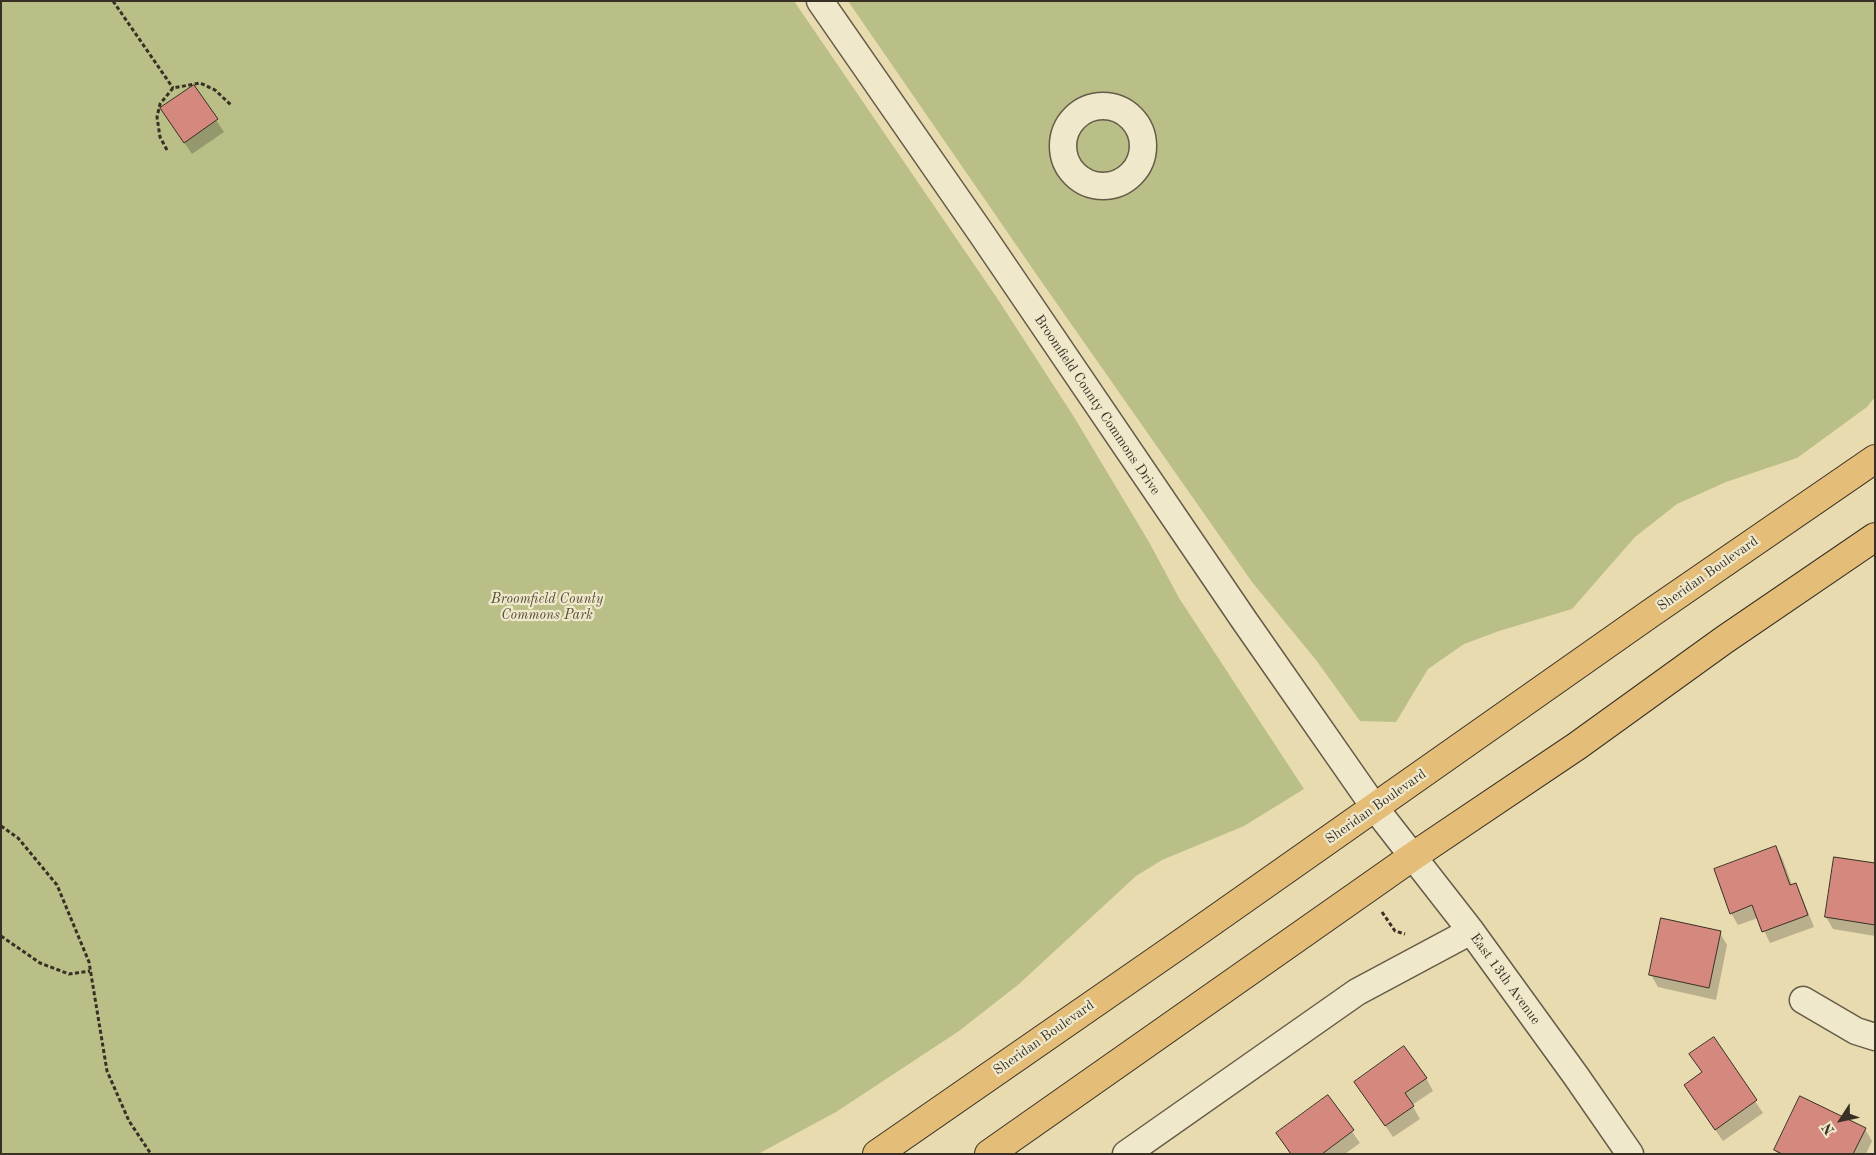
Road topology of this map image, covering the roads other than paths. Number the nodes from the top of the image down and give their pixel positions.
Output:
1 (820, 1) edge
2 (1875, 459) edge
3 (1875, 537) edge
4 (1375, 808) junction
5 (1412, 857) junction
6 (1471, 931) junction
7 (1802, 1000) dead end
8 (1875, 1037) edge
9 (877, 1154) edge
10 (989, 1154) edge
11 (1126, 1154) edge
12 (1630, 1154) edge

1 - 4 street, Broomfield County Commons Drive
2 - 4 main road, Sheridan Boulevard
3 - 5 main road
4 - 5 street, East 13th Avenue
4 - 9 main road, Sheridan Boulevard
5 - 6 street, East 13th Avenue
5 - 10 main road
6 - 11 street
6 - 12 street, East 13th Avenue
7 - 8 street

